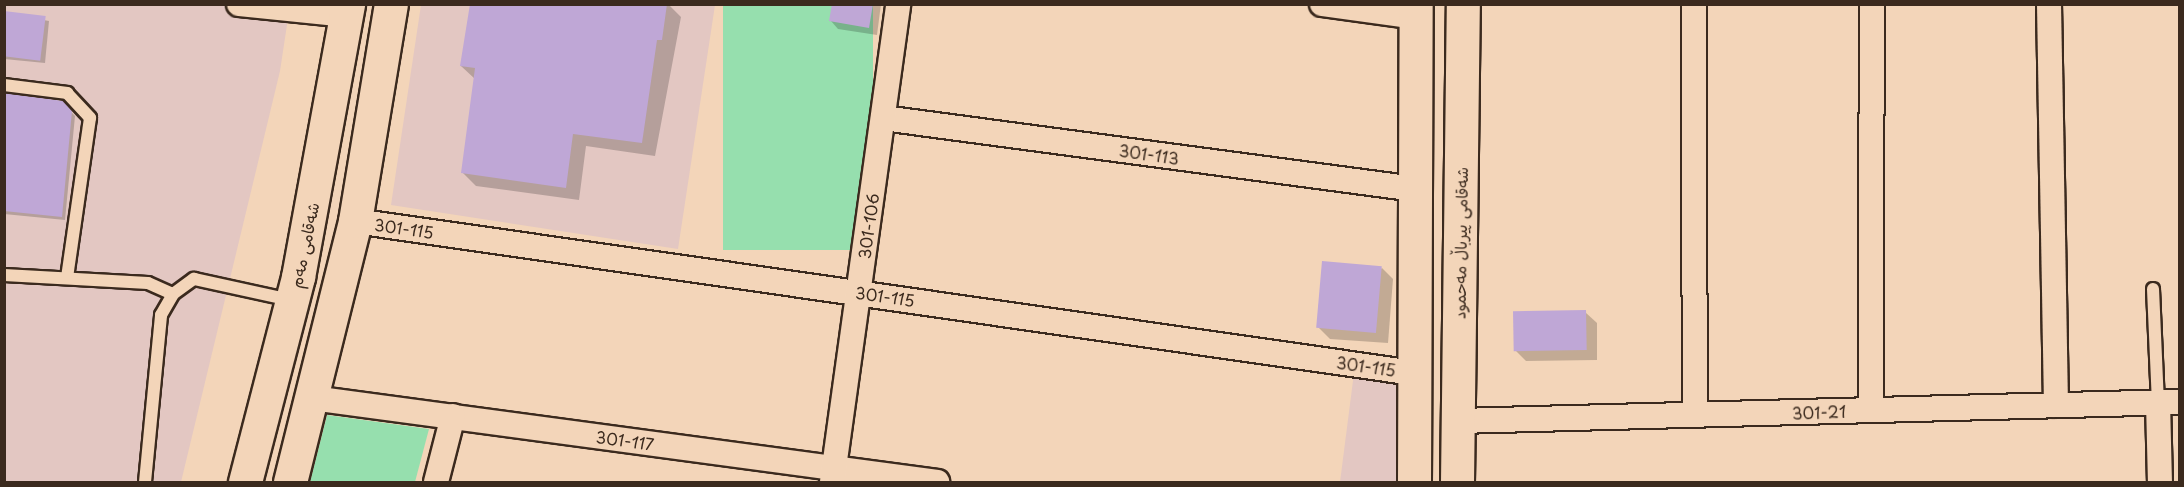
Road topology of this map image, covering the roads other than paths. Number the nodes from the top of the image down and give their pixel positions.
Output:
1 (239, 4) edge
2 (391, 4) edge
3 (898, 4) edge
4 (1322, 4) edge
5 (1463, 4) edge
6 (1694, 4) edge
7 (1872, 4) edge
8 (2049, 4) edge
9 (348, 10) edge
10 (1416, 11) edge
11 (4, 85) edge
12 (883, 118) junction
13 (1415, 189) junction
14 (355, 221) junction
15 (4, 275) edge
16 (67, 277) junction
17 (2153, 289) dead end
18 (859, 292) junction
19 (173, 294) junction
20 (291, 300) junction
21 (1414, 373) junction
22 (312, 398) junction
23 (2169, 402) edge
24 (2056, 405) junction
25 (1871, 410) junction
26 (1695, 415) junction
27 (453, 416) junction
28 (1458, 421) junction
29 (833, 476) edge
30 (145, 483) edge
31 (245, 483) edge
32 (290, 483) edge
33 (436, 483) edge
34 (937, 483) edge
35 (1414, 483) edge
36 (1457, 483) edge
37 (2160, 483) edge

1 - 9 street
2 - 14 street
3 - 12 street, 301-106
4 - 10 street
5 - 28 street, شەقامی پیرباڵ مەحمود
6 - 26 street
7 - 25 street
8 - 24 street
9 - 20 street, شەقامی مەم
10 - 13 street
11 - 16 lane
12 - 13 street, 301-113
12 - 18 street, 301-106
13 - 21 street
14 - 18 street, 301-115
14 - 22 street
15 - 16 lane
16 - 19 lane
17 - 23 lane
18 - 21 street, 301-115
18 - 29 street, 301-106
19 - 20 lane
19 - 30 lane
20 - 31 street, شەقامی مەم
21 - 35 street
22 - 27 street, 301-117
22 - 32 street
23 - 24 street, 301-21
23 - 37 street
24 - 25 street, 301-21
25 - 26 street, 301-21
26 - 28 street, 301-21
27 - 29 street, 301-117
27 - 33 street
28 - 36 street, شەقامی پیرباڵ مەحمود
29 - 34 street, 301-117

